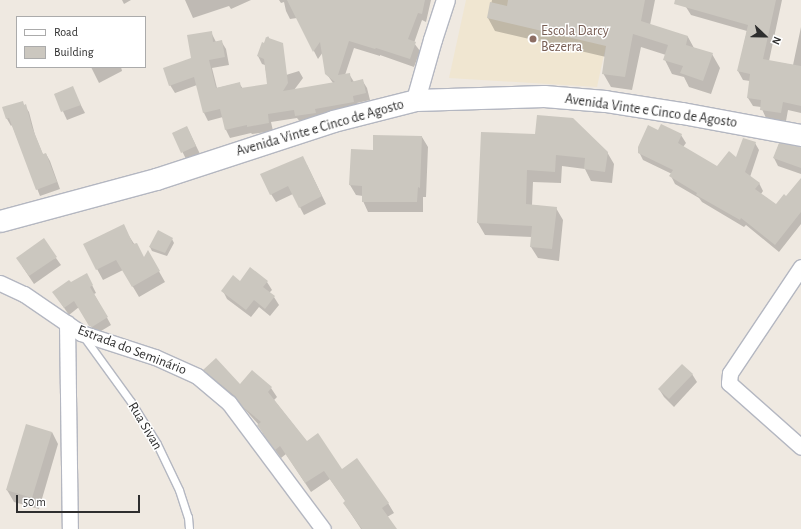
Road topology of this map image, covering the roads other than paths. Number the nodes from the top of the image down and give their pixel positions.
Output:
1 (446, 0) edge
2 (416, 100) junction
3 (801, 135) edge
4 (0, 211) edge
5 (36, 213) junction
6 (0, 221) edge
7 (801, 267) edge
8 (0, 283) edge
9 (67, 323) junction
10 (81, 333) junction
11 (801, 447) edge
12 (70, 529) edge
13 (190, 529) edge
14 (323, 529) edge

1 - 2 street
2 - 3 main road, Avenida Vinte e Cinco de Agosto
2 - 5 main road, Avenida Vinte e Cinco de Agosto
4 - 5 main road, Avenida Vinte e Cinco de Agosto
5 - 6 main road, Avenida Vinte e Cinco de Agosto
7 - 11 street
8 - 9 street, Estrada do Seminário
9 - 10 street, Estrada do Seminário
9 - 12 street
10 - 13 lane, Rua Sivan
10 - 14 street, Estrada do Seminário

